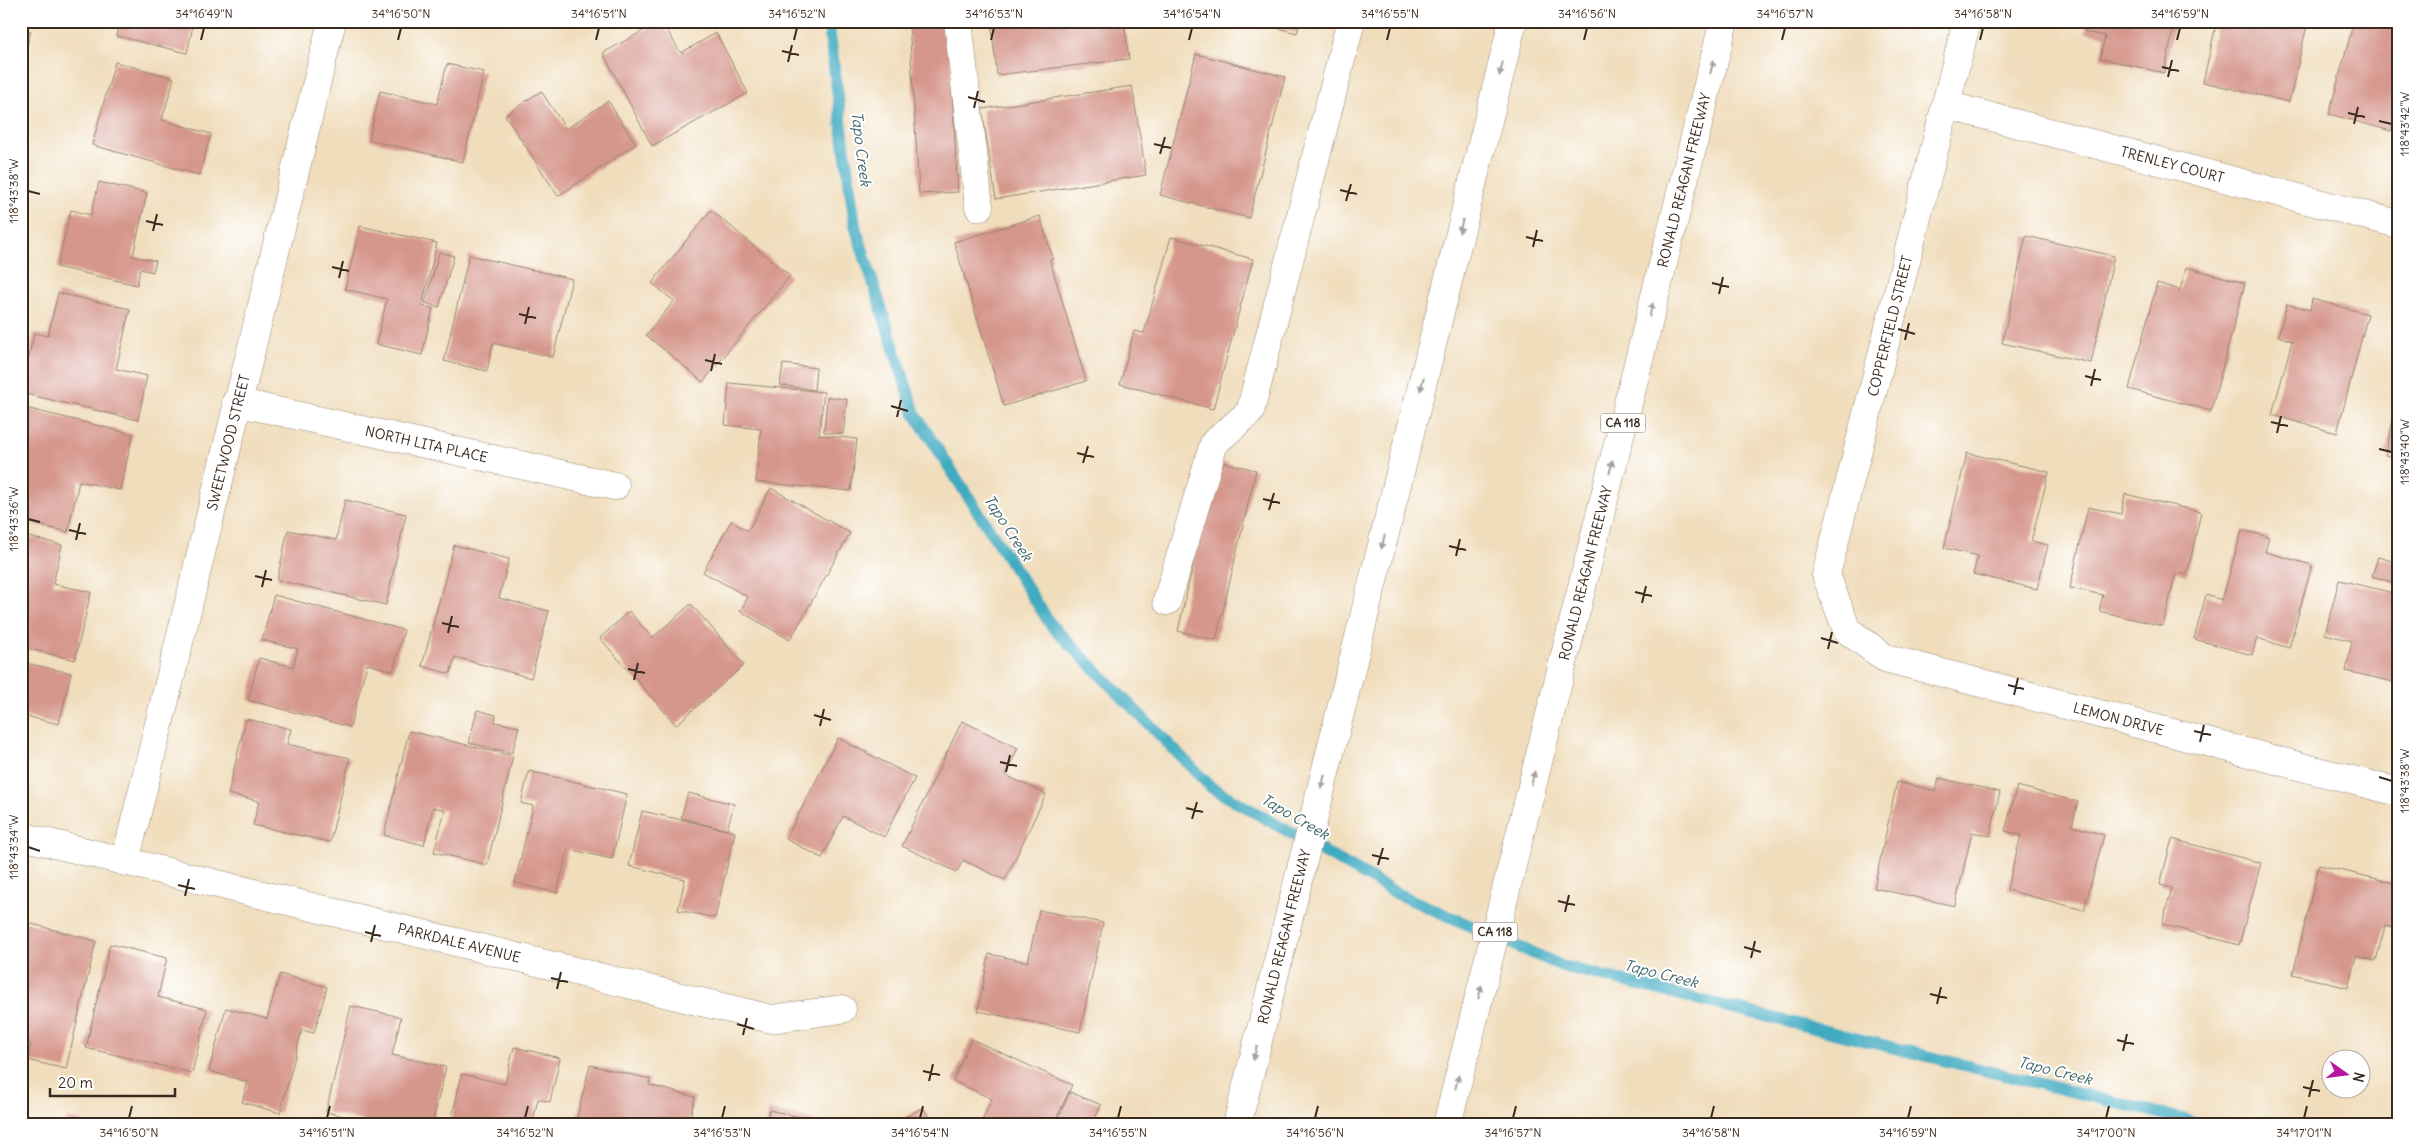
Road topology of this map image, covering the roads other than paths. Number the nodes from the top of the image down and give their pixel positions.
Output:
1 (332, 21) edge
2 (958, 21) edge
3 (1351, 21) edge
4 (1513, 21) edge
5 (1724, 21) edge
6 (1966, 21) edge
7 (1946, 105) junction
8 (980, 207) dead end
9 (2398, 224) edge
10 (236, 402) junction
11 (615, 486) dead end
12 (1167, 601) dead end
13 (1847, 630) joint
14 (2398, 792) edge
15 (21, 836) edge
16 (124, 862) junction
17 (842, 1009) dead end
18 (1237, 1125) edge
19 (1446, 1125) edge

1 - 10 main road, SWEETWOOD STREET
2 - 8 main road
3 - 12 main road
4 -> 18 main road, RONALD REAGAN FREEWAY
19 -> 5 main road, RONALD REAGAN FREEWAY / CA 118
6 - 7 main road, COPPERFIELD STREET
7 - 9 main road, TRENLEY COURT
7 - 13 main road, COPPERFIELD STREET
10 - 11 main road, NORTH LITA PLACE
10 - 16 main road, SWEETWOOD STREET
13 - 14 main road, LEMON DRIVE
15 - 16 main road, PARKDALE AVENUE
16 - 17 main road, PARKDALE AVENUE

